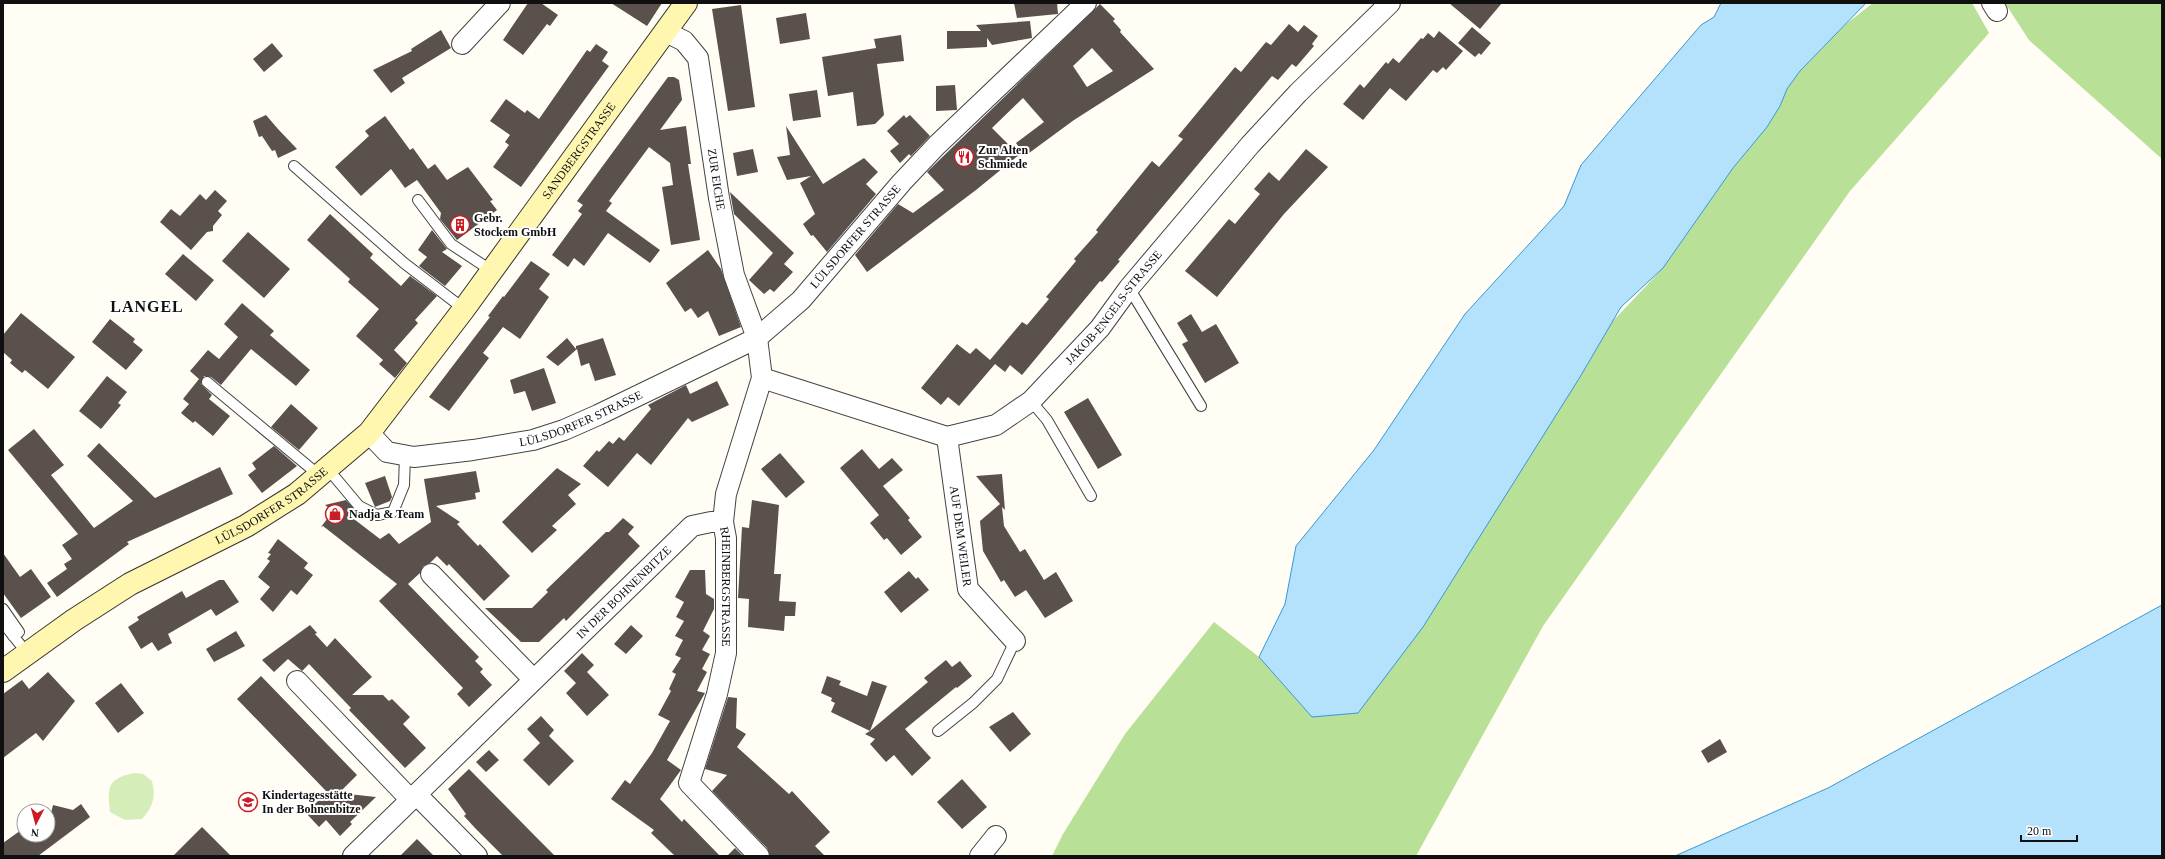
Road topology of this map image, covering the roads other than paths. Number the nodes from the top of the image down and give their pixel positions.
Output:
1 (500, 3) edge
2 (686, 3) edge
3 (1086, 3) edge
4 (1390, 3) edge
5 (666, 32) junction
6 (462, 44) dead end
7 (294, 166) dead end
8 (418, 200) dead end
9 (492, 271) junction
10 (1129, 288) junction
11 (464, 309) junction
12 (757, 338) junction
13 (762, 378) junction
14 (208, 382) dead end
15 (1031, 401) junction
16 (1200, 406) dead end
17 (369, 433) junction
18 (947, 437) junction
19 (405, 456) junction
20 (324, 472) junction
21 (1090, 496) dead end
22 (723, 522) junction
23 (431, 574) dead end
24 (3, 609) edge
25 (3, 623) edge
26 (13, 636) junction
27 (1015, 641) joint
28 (27, 654) junction
29 (3, 671) edge
30 (533, 679) junction
31 (297, 681) dead end
32 (938, 731) dead end
33 (413, 796) junction
34 (996, 836) dead end
35 (353, 856) edge
36 (477, 856) edge
37 (760, 856) edge
38 (980, 856) edge

1 - 6 street
2 - 5 street, SANDBERGSTRASSE
3 - 12 street, LÜLSDORFER STRASSE
4 - 10 street, JAKOB-ENGELS-STRASSE
5 - 9 street, SANDBERGSTRASSE
5 - 12 street, ZUR EICHE
7 - 11 lane
8 - 9 lane
9 - 11 street, SANDBERGSTRASSE
10 - 15 street, JAKOB-ENGELS-STRASSE
10 - 16 lane
11 - 17 street, SANDBERGSTRASSE
12 - 13 street, RHEINBERGSTRASSE
12 - 19 street, LÜLSDORFER STRASSE
13 - 18 street
13 - 22 street, RHEINBERGSTRASSE
14 - 20 lane
15 - 18 street, JAKOB-ENGELS-STRASSE
15 - 21 lane
17 - 19 street, LÜLSDORFER STRASSE
17 - 20 street, LÜLSDORFER STRASSE
18 - 27 street, AUF DEM WEILER
19 - 20 lane
20 - 28 street, LÜLSDORFER STRASSE
22 - 30 street, IN DER BOHNENBITZE
22 - 37 street, RHEINBERGSTRASSE
23 - 30 street
24 - 26 lane
25 - 26 lane
26 - 28 lane
27 - 32 lane
28 - 29 street, LÜLSDORFER STRASSE
30 - 33 street, IN DER BOHNENBITZE
31 - 33 street
33 - 35 street, IN DER BOHNENBITZE
33 - 36 street
34 - 38 street

